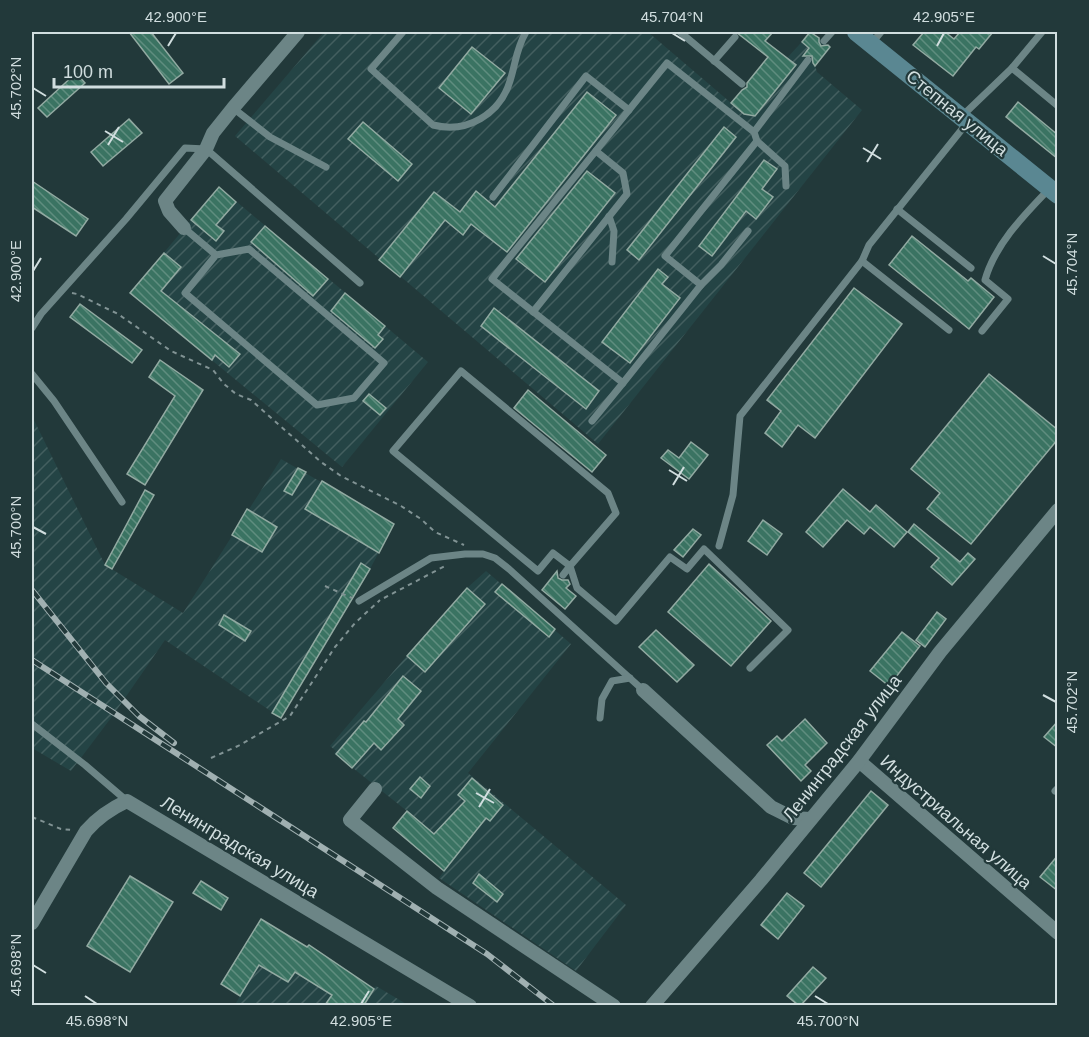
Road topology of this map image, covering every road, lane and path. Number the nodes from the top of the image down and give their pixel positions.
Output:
1 (298, 32) edge
2 (403, 32) edge
3 (526, 32) edge
4 (680, 32) edge
5 (832, 32) edge
6 (856, 32) edge
7 (1042, 32) edge
8 (735, 37) dead end
9 (876, 38) edge
10 (824, 41) dead end
11 (808, 60) dead end
12 (714, 61) junction
13 (1012, 68) junction
14 (742, 84) dead end
15 (1058, 106) edge
16 (233, 108) junction
17 (629, 110) junction
18 (965, 119) junction
19 (754, 132) junction
20 (757, 141) junction
21 (206, 149) junction
22 (596, 151) junction
23 (326, 167) dead end
24 (786, 186) dead end
25 (1054, 191) edge
26 (493, 197) dead end
27 (897, 209) junction
28 (609, 216) junction
29 (184, 228) joint
30 (748, 231) dead end
31 (216, 255) junction
32 (862, 261) junction
33 (612, 262) dead end
34 (971, 268) dead end
35 (360, 283) dead end
36 (701, 285) junction
37 (61, 292) junction
38 (533, 312) junction
39 (32, 328) edge
40 (949, 330) dead end
41 (982, 331) dead end
42 (32, 374) edge
43 (623, 383) junction
44 (592, 421) dead end
45 (122, 502) dead end
46 (1058, 510) edge
47 (719, 546) dead end
48 (483, 554) junction
49 (570, 566) junction
50 (562, 575) dead end
51 (380, 600) dead end
52 (359, 601) dead end
53 (750, 668) dead end
54 (630, 678) junction
55 (643, 690) joint
56 (600, 718) dead end
57 (32, 724) edge
58 (211, 759) dead end
59 (859, 761) junction
60 (375, 789) dead end
61 (127, 801) junction
62 (32, 817) edge
63 (810, 819) junction
64 (86, 831) junction
65 (32, 922) edge
66 (1058, 933) edge
67 (470, 1005) edge
68 (614, 1005) edge
69 (652, 1005) edge

1 - 16 street
2 - 3 lane
4 - 12 lane
5 - 10 lane
6 - 9 street, Степная улица
7 - 13 lane
8 - 12 lane
9 - 18 street, Степная улица
11 - 19 lane
12 - 14 lane
13 - 15 lane
13 - 18 lane
16 - 21 street
16 - 23 lane
17 - 19 lane
17 - 22 lane
17 - 26 lane
18 - 25 street, Степная улица
18 - 27 lane
19 - 20 lane
20 - 24 lane
20 - 36 lane
21 - 29 street
21 - 35 lane
21 - 37 lane
22 - 28 lane
22 - 38 lane
25 - 41 lane
27 - 32 lane
27 - 34 lane
28 - 33 lane
28 - 38 lane
29 - 31 lane
30 - 36 lane
31 - 31 lane
32 - 40 lane
32 - 47 lane
36 - 43 lane
37 - 39 lane
37 - 48 path
38 - 43 lane
42 - 45 lane
43 - 44 lane
46 - 59 street, Ленинградская улица
48 - 52 lane
48 - 54 lane
49 - 49 lane
49 - 50 lane
49 - 53 lane
51 - 58 path
54 - 55 lane
54 - 56 lane
55 - 63 street
57 - 61 lane
59 - 63 street, Ленинградская улица
59 - 66 street, Индустриальная улица
60 - 68 street
61 - 64 street
61 - 67 street, Ленинградская улица
62 - 64 path
63 - 69 street, Ленинградская улица
64 - 65 street

